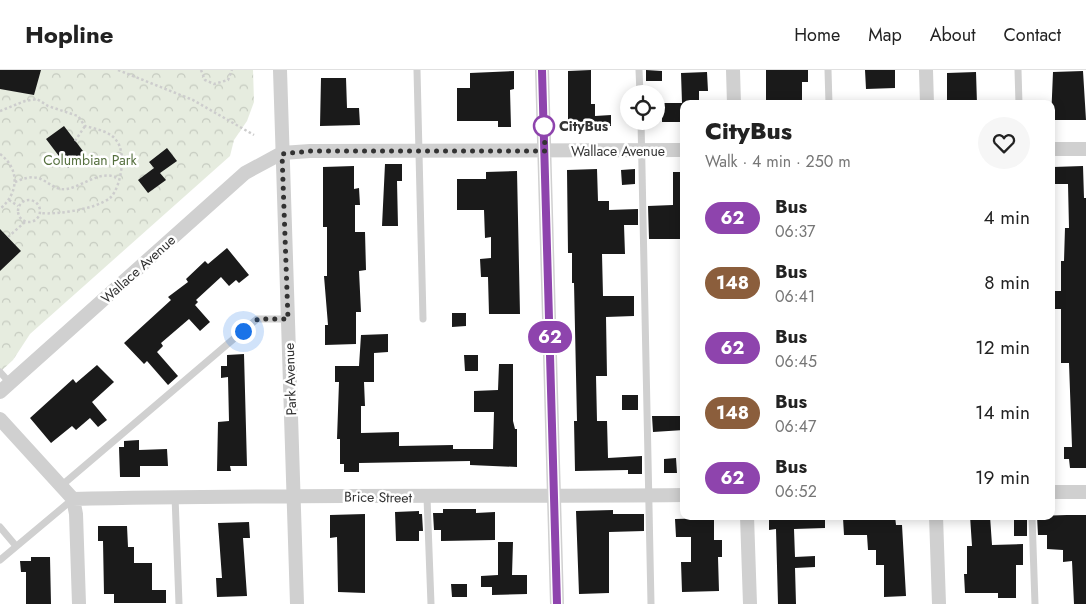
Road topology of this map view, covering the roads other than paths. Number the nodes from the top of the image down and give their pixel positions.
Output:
1 (280, 70) edge
2 (417, 70) edge
3 (542, 70) edge
4 (639, 70) edge
5 (733, 70) edge
6 (828, 70) edge
7 (926, 70) edge
8 (1018, 70) edge
9 (640, 85) edge
10 (734, 100) edge
11 (829, 100) edge
12 (927, 100) edge
13 (1019, 100) edge
14 (641, 130) edge
15 (1055, 149) edge
16 (1086, 149) edge
17 (680, 150) edge
18 (545, 151) junction
19 (642, 151) junction
20 (420, 152) junction
21 (282, 154) junction
22 (288, 319) junction
23 (423, 319) dead end
24 (0, 372) edge
25 (5, 388) edge
26 (0, 419) edge
27 (61, 486) junction
28 (1055, 492) edge
29 (1086, 492) edge
30 (680, 495) edge
31 (175, 496) junction
32 (295, 496) junction
33 (554, 496) junction
34 (648, 496) junction
35 (427, 497) junction
36 (73, 500) junction
37 (748, 520) edge
38 (936, 520) edge
39 (1032, 520) edge
40 (0, 527) edge
41 (16, 546) junction
42 (0, 560) edge
43 (79, 604) edge
44 (179, 604) edge
45 (298, 604) edge
46 (431, 604) edge
47 (557, 604) edge
48 (651, 604) edge
49 (750, 604) edge
50 (938, 604) edge
51 (1035, 604) edge

1 - 21 street
2 - 20 lane
3 - 18 street
4 - 9 lane
5 - 10 street
6 - 11 lane
7 - 12 street
8 - 13 lane
14 - 19 lane
15 - 16 street
17 - 19 street, Wallace Avenue
18 - 19 street, Wallace Avenue
18 - 20 street, Wallace Avenue
18 - 33 street
19 - 34 lane
20 - 21 street, Wallace Avenue
20 - 23 lane
21 - 22 street, Park Avenue
21 - 25 street, Wallace Avenue
22 - 27 lane
22 - 32 street, Park Avenue
24 - 25 lane
26 - 27 street
27 - 36 street
28 - 29 street
30 - 34 street, Brice Street
31 - 32 street, Brice Street
31 - 36 street, Brice Street
31 - 44 lane
32 - 35 street, Brice Street
32 - 45 street, Park Avenue
33 - 34 street, Brice Street
33 - 35 street, Brice Street
33 - 47 street
34 - 48 lane
35 - 46 lane
36 - 41 lane
36 - 43 street
37 - 49 street
38 - 50 street
39 - 51 lane
40 - 41 lane
41 - 42 lane

